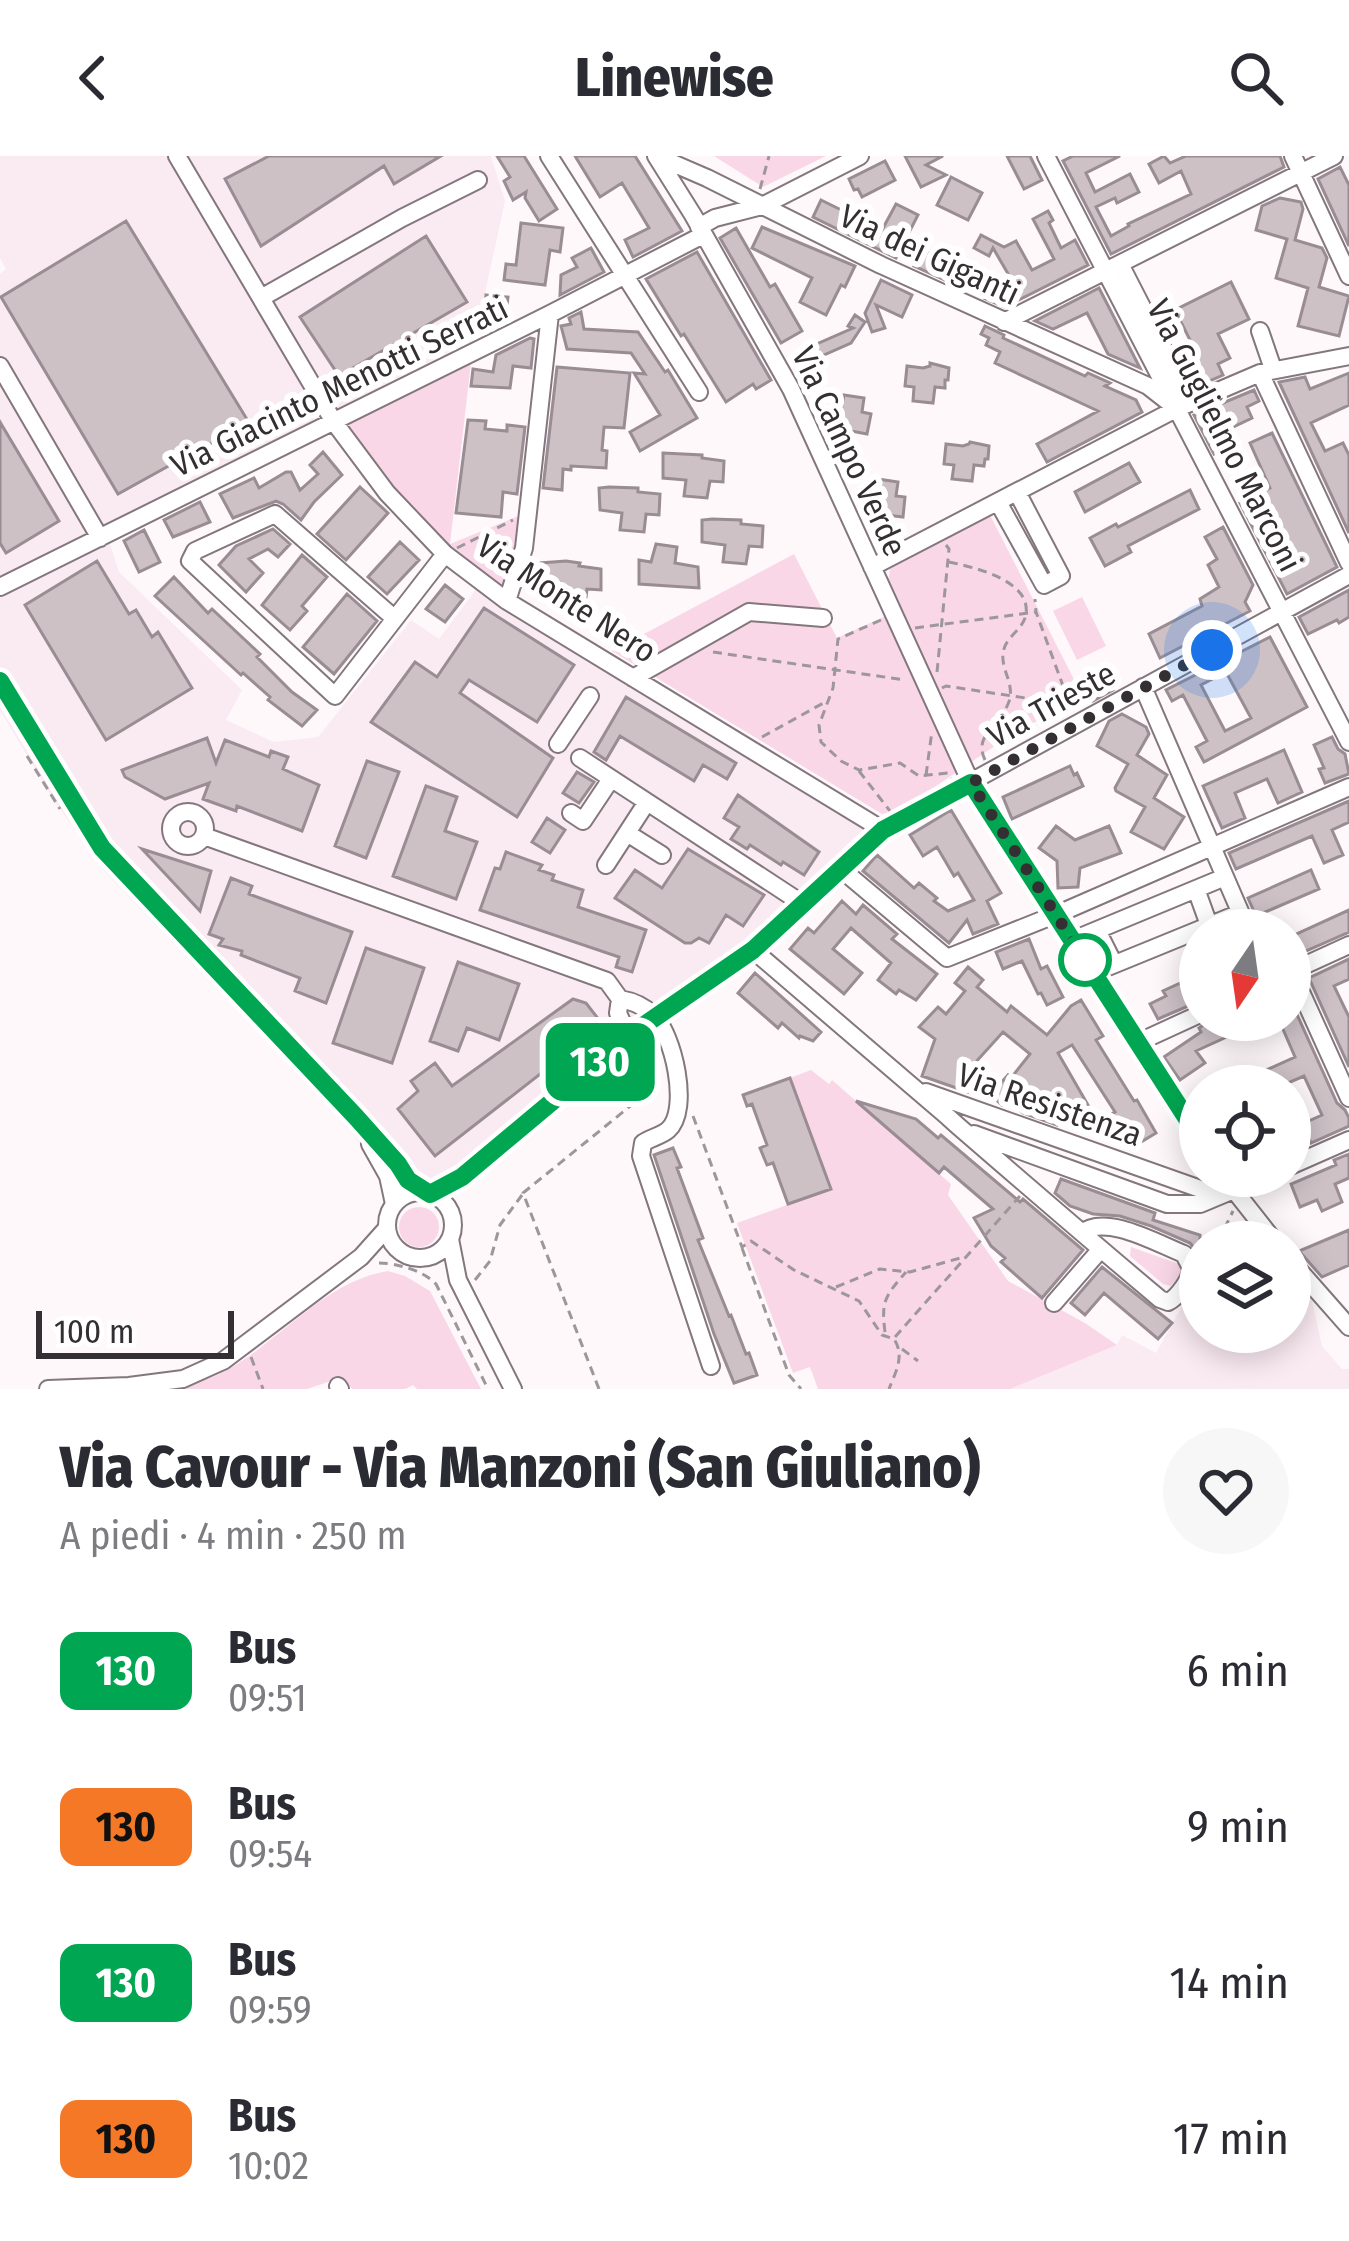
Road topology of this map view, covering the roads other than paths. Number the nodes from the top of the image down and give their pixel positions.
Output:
1 (177, 156) edge
2 (549, 156) edge
3 (656, 156) edge
4 (860, 156) edge
5 (1046, 156) edge
6 (1334, 156) edge
7 (1297, 164) edge
8 (478, 180) dead end
9 (754, 199) junction
10 (705, 227) junction
11 (1114, 268) junction
12 (1349, 276) edge
13 (625, 277) junction
14 (261, 298) junction
15 (550, 314) junction
16 (1004, 322) junction
17 (1260, 331) dead end
18 (1349, 356) edge
19 (0, 366) edge
20 (1266, 371) junction
21 (699, 392) dead end
22 (1176, 409) junction
23 (334, 422) junction
24 (1017, 492) junction
25 (998, 502) junction
26 (100, 538) junction
27 (445, 554) junction
28 (1349, 563) edge
29 (872, 567) junction
30 (1349, 575) edge
31 (0, 587) edge
32 (507, 601) junction
33 (1281, 612) junction
34 (394, 618) junction
35 (824, 618) dead end
36 (633, 678) junction
37 (0, 681) edge
38 (1143, 688) junction
39 (590, 696) dead end
40 (1349, 742) edge
41 (558, 744) dead end
42 (580, 758) dead end
43 (611, 778) junction
44 (965, 786) junction
45 (1349, 787) edge
46 (647, 802) junction
47 (571, 812) dead end
48 (889, 827) junction
49 (627, 833) junction
50 (204, 836) dead end
51 (1212, 847) junction
52 (662, 855) dead end
53 (606, 865) dead end
54 (841, 869) junction
55 (1225, 877) junction
56 (1196, 889) junction
57 (803, 904) junction
58 (1203, 909) edge
59 (1239, 909) edge
60 (1057, 914) junction
61 (1097, 930) junction
62 (1179, 938) edge
63 (1072, 940) junction
64 (1349, 945) edge
65 (753, 950) junction
66 (1311, 963) edge
67 (1114, 964) junction
68 (1094, 973) junction
69 (620, 999) junction
70 (1311, 1016) edge
71 (657, 1017) junction
72 (1179, 1024) edge
73 (628, 1038) junction
74 (1139, 1042) junction
75 (914, 1088) junction
76 (1349, 1099) edge
77 (1179, 1106) edge
78 (356, 1117) junction
79 (958, 1126) junction
80 (1349, 1140) edge
81 (1311, 1157) edge
82 (462, 1177) junction
83 (1175, 1180) junction
84 (1179, 1181) edge
85 (426, 1193) junction
86 (1214, 1197) edge
87 (1238, 1197) edge
88 (394, 1204) junction
89 (1167, 1204) junction
90 (448, 1209) junction
91 (1258, 1221) edge
92 (387, 1228) junction
93 (1082, 1233) junction
94 (450, 1239) junction
95 (1101, 1249) junction
96 (399, 1250) junction
97 (430, 1257) junction
98 (365, 1260) junction
99 (460, 1284) junction
100 (1311, 1284) edge
101 (1054, 1303) dead end
102 (1349, 1328) edge
103 (711, 1366) dead end
104 (48, 1389) edge
105 (513, 1389) edge

1 - 14 street, Via Monte Nero
2 - 13 street
3 - 9 street, Via dei Giganti
3 - 10 street, Via Campo Verde
4 - 9 street, Via Giacinto Menotti Serrati
5 - 11 street, Via Guglielmo Marconi
6 - 7 street
7 - 11 street
7 - 12 street
8 - 14 street
9 - 10 street, Via Giacinto Menotti Serrati
9 - 16 street, Via dei Giganti
10 - 13 street, Via Giacinto Menotti Serrati
10 - 29 street, Via Campo Verde
11 - 16 street
11 - 22 street, Via Guglielmo Marconi
13 - 15 street, Via Giacinto Menotti Serrati
13 - 21 street
14 - 23 street, Via Monte Nero
15 - 23 street, Via Giacinto Menotti Serrati
15 - 32 street
16 - 22 street, Via dei Giganti
17 - 20 street
18 - 20 street
19 - 26 street
20 - 22 street
20 - 28 street
22 - 24 street
22 - 33 street, Via Guglielmo Marconi
23 - 26 street, Via Giacinto Menotti Serrati
23 - 27 street, Via Monte Nero
24 - 25 street
24 - 25 street
25 - 29 street
26 - 31 street, Via Giacinto Menotti Serrati
27 - 32 street, Via Monte Nero
27 - 34 street
29 - 44 street, Via Campo Verde
30 - 33 street, Via Trieste
32 - 36 street, Via Monte Nero
33 - 38 street, Via Trieste
33 - 40 street, Via Guglielmo Marconi
34 - 34 street
35 - 36 street
36 - 48 street, Via Monte Nero
37 - 78 street
38 - 44 street, Via Trieste
38 - 51 street
39 - 41 street
42 - 43 street
43 - 46 street
43 - 47 street
44 - 48 street, Via Trieste
44 - 60 street, Via Campo Verde
45 - 51 street
46 - 49 street
46 - 57 street
48 - 54 street, Via Trieste
49 - 52 street
49 - 53 street
50 - 69 street
51 - 55 street
51 - 60 street
54 - 57 street, Via Trieste
54 - 60 street
55 - 56 street
55 - 59 street
56 - 58 street
56 - 61 street
57 - 65 street, Via Trieste
60 - 63 street, Via Campo Verde
61 - 63 street
61 - 67 street
62 - 67 street
63 - 68 street, Via Campo Verde
64 - 66 street
65 - 71 street, Via Trieste
65 - 75 street, Via Resistenza
67 - 68 street
68 - 74 street, Via Campo Verde
69 - 71 street
69 - 73 street
70 - 76 street
71 - 73 street, Via Trieste
71 - 103 street
72 - 74 street
73 - 82 street, Via Trieste
74 - 77 street, Via Campo Verde
75 - 79 street, Via Resistenza
75 - 83 street, Via Resistenza
78 - 85 street
78 - 88 street
79 - 89 street, Via Resistenza
79 - 93 street, Via Resistenza
80 - 81 street
82 - 85 street, Via Trieste
82 - 90 street, Via Trieste
83 - 84 street, Via Resistenza
83 - 89 street
85 - 88 street
85 - 90 street
86 - 89 street
87 - 91 street
88 - 92 street
90 - 94 street
92 - 96 street
92 - 98 street
93 - 95 street, Via Resistenza
93 - 95 street, Via Resistenza
94 - 97 street
94 - 99 street
95 - 101 street
96 - 97 street
96 - 98 street
97 - 99 street
98 - 104 street
99 - 105 street
100 - 102 street

